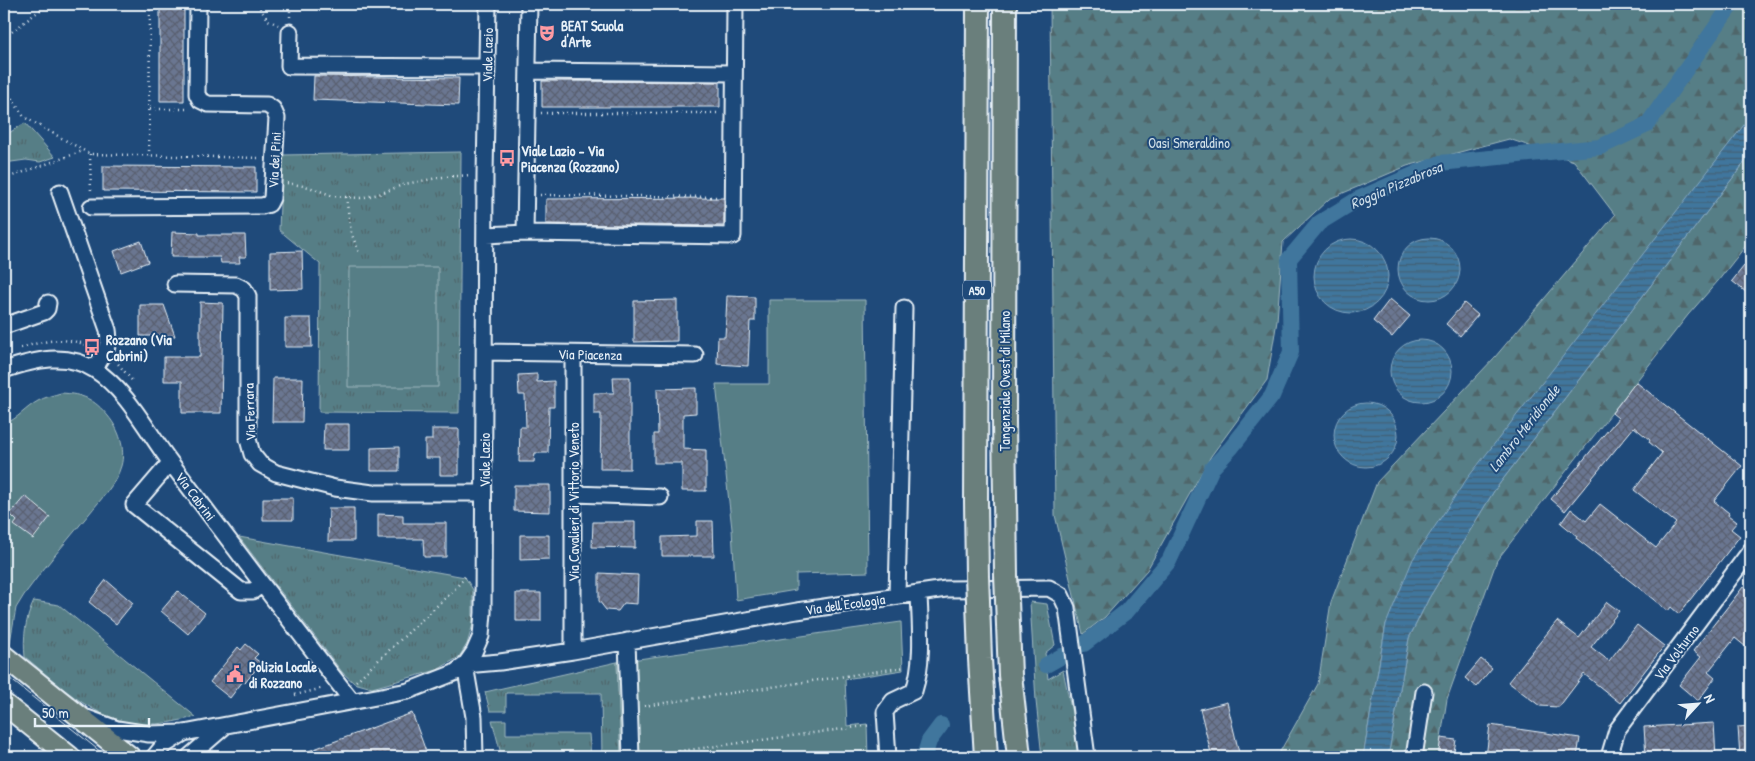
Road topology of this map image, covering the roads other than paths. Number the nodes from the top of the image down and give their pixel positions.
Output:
1 (198, 4) edge
2 (488, 4) edge
3 (529, 4) edge
4 (735, 4) edge
5 (978, 4) edge
6 (1005, 4) edge
7 (290, 32) road end
8 (487, 67) junction
9 (528, 71) junction
10 (734, 73) junction
11 (60, 192) dead end
12 (91, 207) road end
13 (525, 233) junction
14 (486, 235) junction
15 (176, 284) dead end
16 (48, 303) dead end
17 (904, 308) dead end
18 (4, 326) edge
19 (485, 352) junction
20 (572, 354) junction
21 (695, 354) dead end
22 (94, 369) junction
23 (4, 370) edge
24 (170, 463) junction
25 (483, 494) junction
26 (574, 494) junction
27 (660, 497) dead end
28 (1751, 550) edge
29 (262, 584) junction
30 (919, 593) junction
31 (897, 596) junction
32 (627, 641) junction
33 (572, 651) junction
34 (4, 656) edge
35 (465, 665) junction
36 (1424, 692) dead end
37 (352, 701) junction
38 (4, 704) edge
39 (79, 716) junction
40 (227, 726) junction
41 (184, 732) junction
42 (201, 751) edge
43 (70, 757) edge
44 (130, 757) edge
45 (154, 757) edge
46 (189, 757) edge
47 (475, 757) edge
48 (631, 757) edge
49 (888, 757) edge
50 (986, 757) edge
51 (1019, 757) edge
52 (1087, 757) edge
53 (1414, 757) edge
54 (1609, 757) edge

1 - 12 street, Via dei Pini
2 - 8 street, Viale Lazio
3 - 9 street
4 - 10 street
5 - 50 highway, Tangenziale Ovest di Milano / A50, bridge
6 - 51 highway, Tangenziale Ovest di Milano / A50, bridge
7 - 8 street
8 - 14 street, Viale Lazio
9 - 10 street
9 - 13 street
10 - 13 street
11 - 22 street
13 - 14 street
14 - 19 street, Viale Lazio
15 - 25 street, Via Ferrara
16 - 18 street
17 - 31 street
19 - 20 street, Via Piacenza
19 - 25 street, Viale Lazio
20 - 21 street, Via Piacenza
20 - 26 street, Via Cavalieri di Vittorio Veneto
22 - 23 street, Via Cabrini
22 - 24 street, Via Cabrini
24 - 29 street, Via Cabrini
24 - 29 street
25 - 35 street, Viale Lazio
26 - 27 street
26 - 33 street, Via Cavalieri di Vittorio Veneto
28 - 54 street, Via Volturno
29 - 37 street, Via Cabrini
30 - 31 street, Via dell'Ecologia
30 - 49 street
30 - 52 street, Via dell'Ecologia
31 - 32 street, Via dell'Ecologia
32 - 33 street, Via dell'Ecologia
32 - 48 street
33 - 35 street, Via dell'Ecologia
34 - 39 main road
35 - 37 street
35 - 47 street
36 - 53 street
37 - 40 street
38 - 43 main road
39 - 41 street
39 - 44 main road
40 - 41 street
40 - 42 street
41 - 45 street
42 - 46 street

